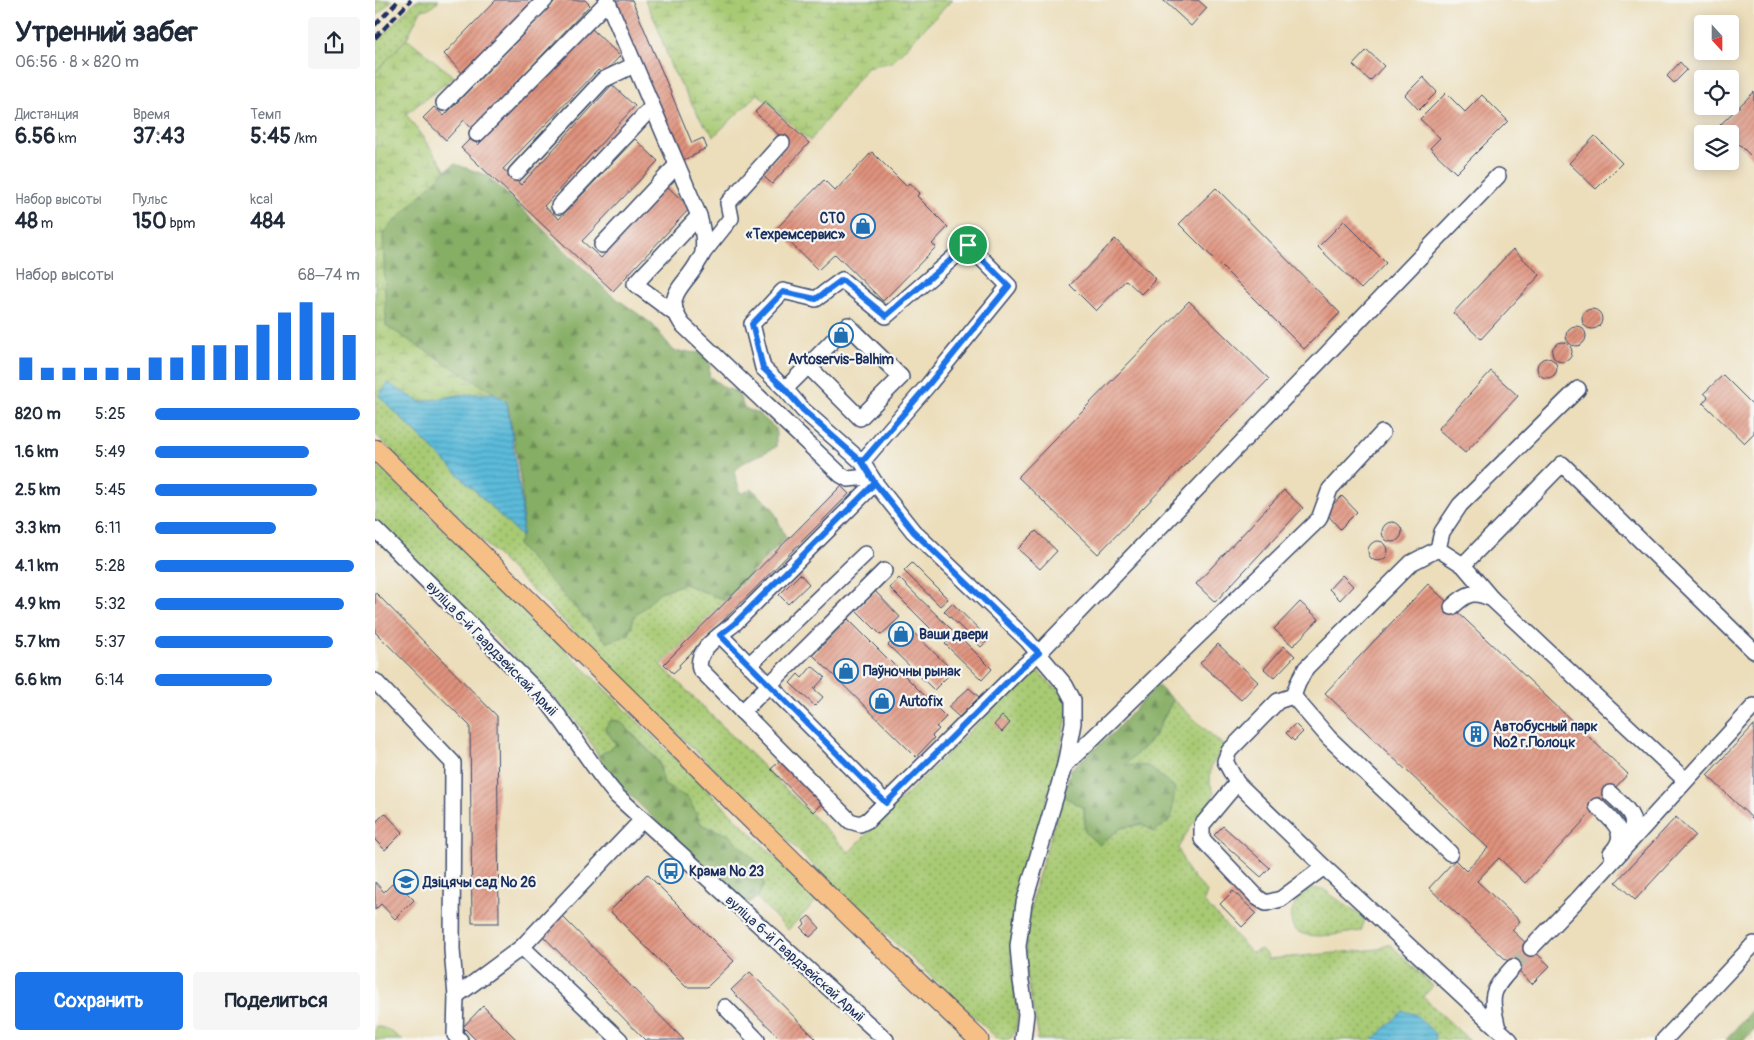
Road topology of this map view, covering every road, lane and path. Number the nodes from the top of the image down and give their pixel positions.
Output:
1 (545, 0) edge
2 (607, 1) edge
3 (634, 65) junction
4 (444, 103) dead end
5 (652, 107) junction
6 (477, 134) dead end
7 (782, 143) dead end
8 (677, 165) junction
9 (516, 173) dead end
10 (1498, 176) dead end
11 (559, 206) dead end
12 (699, 216) junction
13 (602, 245) dead end
14 (703, 253) junction
15 (675, 313) junction
16 (807, 366) junction
17 (785, 389) junction
18 (1578, 389) dead end
19 (1382, 433) dead end
20 (375, 448) edge
21 (862, 462) junction
22 (875, 483) junction
23 (375, 529) edge
24 (1438, 549) junction
25 (865, 554) dead end
26 (1463, 565) junction
27 (884, 570) dead end
28 (1492, 599) junction
29 (1453, 607) dead end
30 (720, 635) junction
31 (1754, 651) edge
32 (1039, 653) junction
33 (749, 665) junction
34 (375, 682) edge
35 (769, 686) junction
36 (1293, 696) junction
37 (1754, 706) edge
38 (742, 712) junction
39 (1065, 765) junction
40 (1685, 780) junction
41 (1237, 783) junction
42 (1610, 793) dead end
43 (886, 803) junction
44 (1597, 806) dead end
45 (643, 820) junction
46 (1618, 845) junction
47 (1450, 852) dead end
48 (1324, 867) junction
49 (1754, 944) edge
50 (521, 947) junction
51 (1510, 964) tunnel mouth
52 (457, 996) junction
53 (725, 1007) dead end
54 (1493, 1023) junction
55 (755, 1039) edge
56 (460, 1040) edge
57 (620, 1040) edge
58 (886, 1040) edge
59 (979, 1040) edge
60 (1023, 1040) edge
61 (1510, 1040) edge
62 (1664, 1040) edge

1 - 4 street
2 - 3 street
2 - 6 street
3 - 5 street
3 - 9 street
5 - 8 street
5 - 11 street
7 - 14 street
8 - 12 street
8 - 13 street
10 - 32 street
12 - 14 street
12 - 15 street
14 - 15 street
15 - 22 street
16 - 16 street
16 - 17 street
17 - 21 street
17 - 21 street
18 - 24 street
19 - 39 street
20 - 59 main road
21 - 22 street
22 - 30 street
22 - 32 street
23 - 45 street, вуліца 6-й Гвардзейскай Арміі
24 - 26 street
24 - 36 street
25 - 33 street
26 - 28 street
26 - 31 street
27 - 35 street
28 - 29 street
28 - 40 street
30 - 33 street
30 - 38 street
32 - 39 street
32 - 43 street
33 - 35 street
34 - 52 street
35 - 38 street
35 - 43 street
36 - 41 street
36 - 47 street
37 - 40 street
38 - 43 street
39 - 60 street
40 - 46 street
41 - 48 street
41 - 48 street
42 - 46 street
44 - 46 street
45 - 50 street
45 - 58 street, вуліца 6-й Гвардзейскай Арміі
48 - 54 street
49 - 62 street
50 - 52 street
50 - 57 street
51 - 54 street
52 - 56 street
53 - 55 street
54 - 61 street

